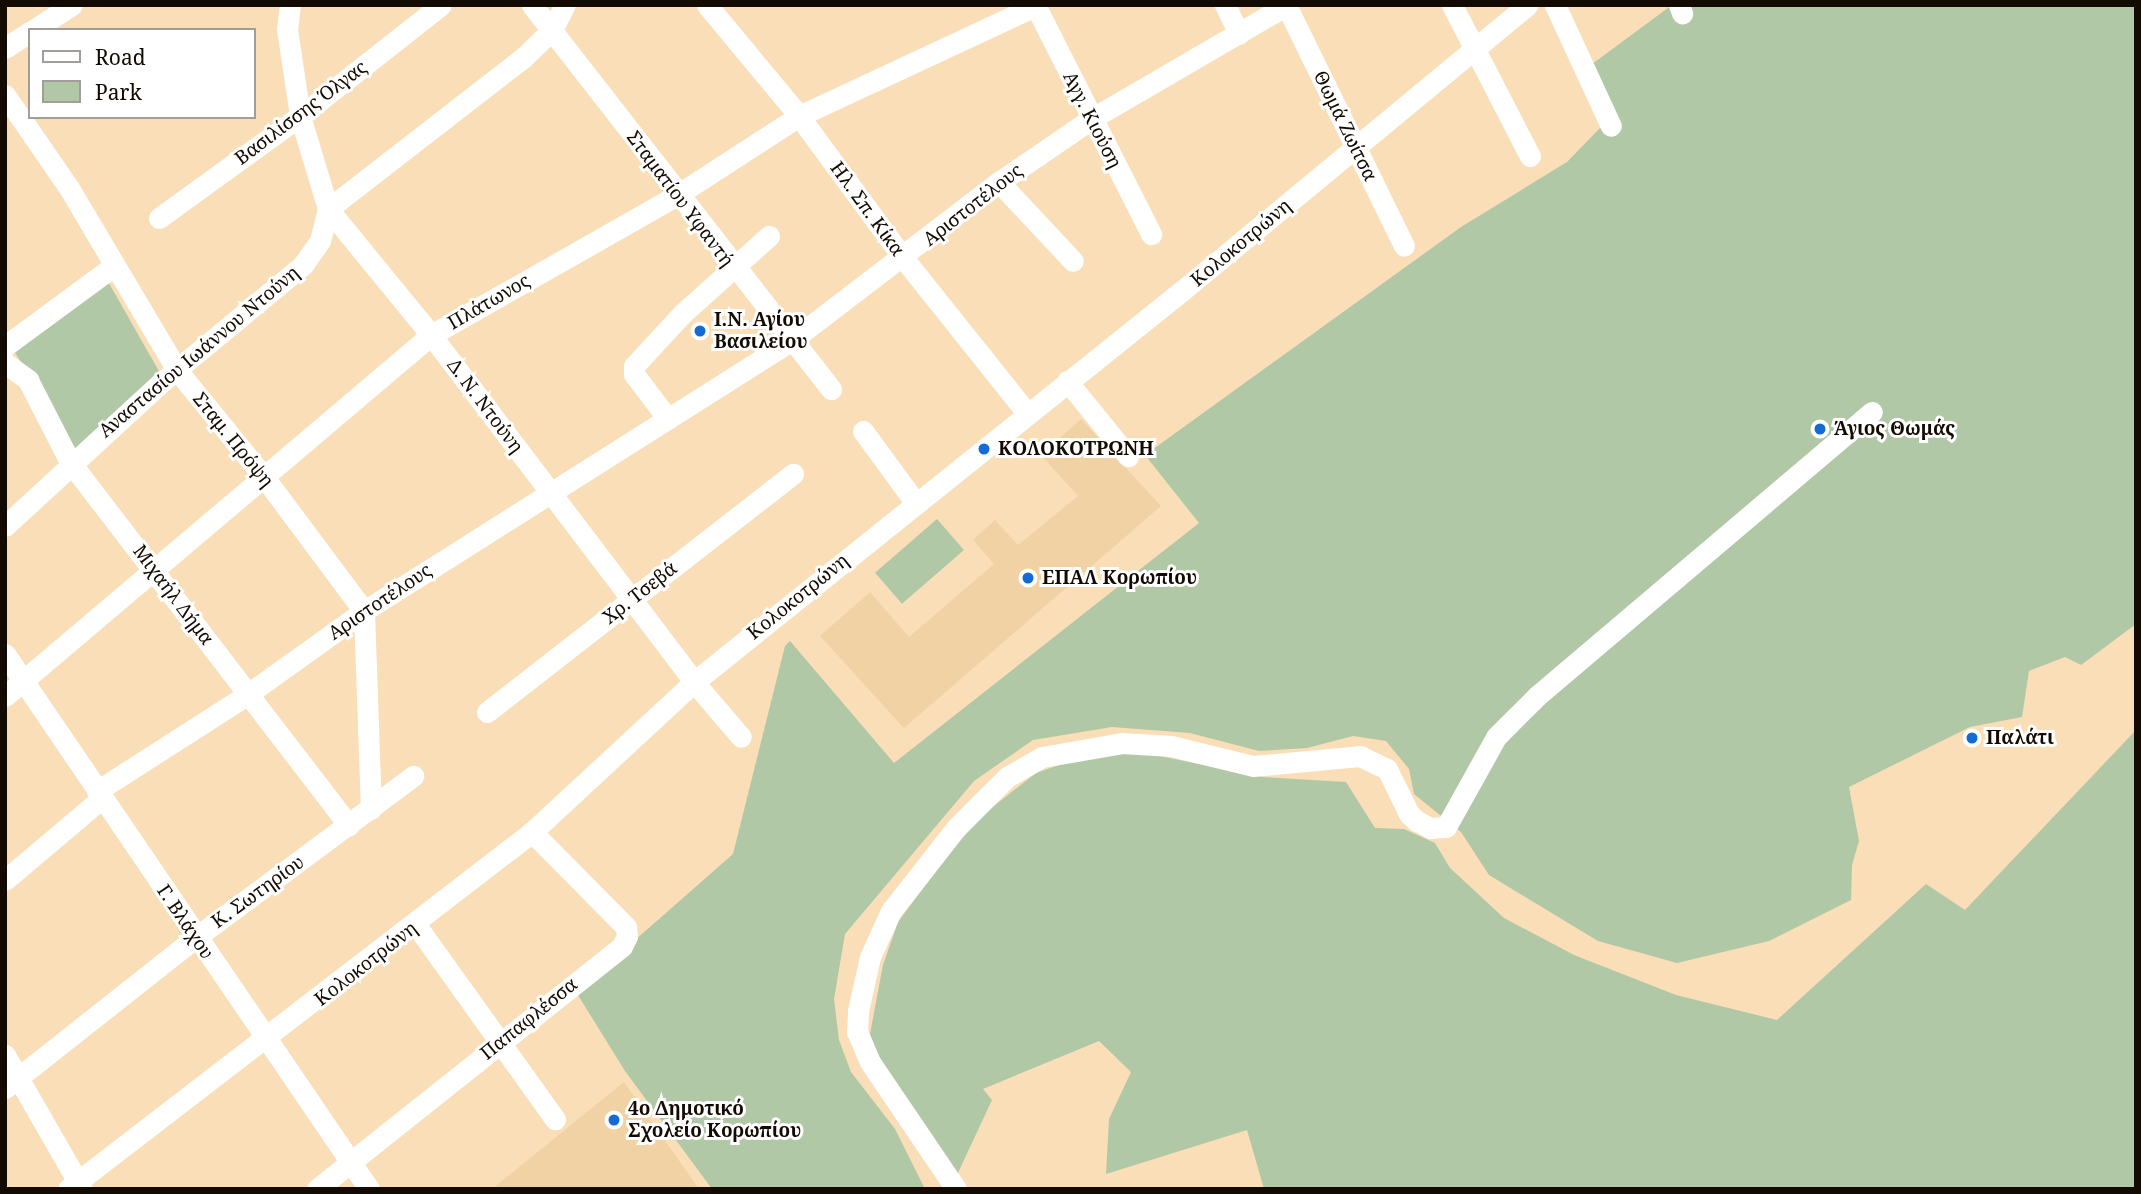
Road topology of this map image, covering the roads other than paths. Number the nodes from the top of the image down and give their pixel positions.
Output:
1 (72, 5) edge
2 (290, 5) edge
3 (441, 5) edge
4 (532, 5) edge
5 (565, 5) edge
6 (707, 5) edge
7 (1225, 5) edge
8 (1287, 5) edge
9 (1452, 5) edge
10 (1528, 5) edge
11 (1555, 5) edge
12 (1035, 6) edge
13 (37, 28) edge
14 (552, 30) junction
15 (28, 34) edge
16 (1239, 34) junction
17 (5, 48) edge
18 (1475, 49) junction
19 (5, 95) edge
20 (300, 116) junction
21 (799, 116) junction
22 (1091, 118) junction
23 (1611, 126) dead end
24 (1355, 148) junction
25 (1530, 156) dead end
26 (999, 182) junction
27 (677, 195) junction
28 (328, 209) junction
29 (159, 218) dead end
30 (1151, 234) dead end
31 (769, 236) dead end
32 (1404, 246) dead end
33 (904, 259) junction
34 (1073, 261) dead end
35 (114, 266) junction
36 (733, 269) junction
37 (431, 335) junction
38 (792, 340) junction
39 (5, 346) edge
40 (5, 363) edge
41 (177, 370) junction
42 (1066, 381) junction
43 (831, 389) dead end
44 (1026, 412) junction
45 (1872, 412) dead end
46 (668, 419) junction
47 (863, 431) dead end
48 (1128, 456) dead end
49 (70, 463) junction
50 (793, 474) dead end
51 (264, 477) junction
52 (550, 491) junction
53 (915, 502) junction
54 (5, 526) edge
55 (154, 569) junction
56 (630, 601) junction
57 (363, 611) junction
58 (5, 654) edge
59 (23, 681) junction
60 (694, 682) junction
61 (248, 694) junction
62 (5, 696) edge
63 (487, 712) dead end
64 (741, 737) dead end
65 (413, 776) dead end
66 (99, 795) junction
67 (372, 809) junction
68 (349, 825) junction
69 (532, 832) junction
70 (5, 880) edge
71 (416, 925) junction
72 (195, 938) junction
73 (267, 1040) junction
74 (499, 1042) junction
75 (5, 1055) edge
76 (13, 1083) edge
77 (555, 1119) dead end
78 (351, 1163) junction
79 (76, 1186) edge
80 (317, 1189) edge
81 (369, 1189) edge
82 (956, 1189) edge

1 - 13 street
2 - 20 street, Δ. Ν. Ντούνη
3 - 20 street, Βασιλίσσης Όλγας
4 - 14 street, Σταματίου Υφαντή
5 - 14 street
6 - 21 street, Ηλ. Σπ. Κίκα
7 - 16 street
8 - 16 street, Αριστοτέλους
8 - 24 street, Θωμά Ζωίτσα
9 - 18 street
10 - 18 street, Κολοκοτρώνη
11 - 23 street
12 - 21 street, Πλάτωνος
12 - 22 street, Αγγ. Κιούση
14 - 27 street, Σταματίου Υφαντή
14 - 28 street
15 - 17 street
16 - 22 street, Αριστοτέλους
18 - 24 street, Κολοκοτρώνη
18 - 25 street
19 - 35 street, Σταμ. Πρόψη
20 - 28 street, Δ. Ν. Ντούνη
20 - 29 street, Βασιλίσσης Όλγας
21 - 27 street, Πλάτωνος
21 - 33 street, Ηλ. Σπ. Κίκα
22 - 26 street, Αριστοτέλους
22 - 30 street, Αγγ. Κιούση
24 - 32 street, Θωμά Ζωίτσα
24 - 42 street, Κολοκοτρώνη
26 - 33 street, Αριστοτέλους
26 - 34 street
27 - 36 street, Σταματίου Υφαντή
27 - 37 street, Πλάτωνος
28 - 37 street, Δ. Ν. Ντούνη
28 - 41 street, Αναστασίου Ιωάννου Ντούνη
31 - 36 street
33 - 38 street, Αριστοτέλους
33 - 44 street, Ηλ. Σπ. Κίκα
35 - 39 street
35 - 41 street, Σταμ. Πρόψη
36 - 38 street, Σταματίου Υφαντή
36 - 46 street
37 - 51 street, Πλάτωνος
37 - 52 street, Δ. Ν. Ντούνη
38 - 43 street, Σταματίου Υφαντή
38 - 46 street, Αριστοτέλους
40 - 49 street, Μιχαήλ Δήμα
41 - 49 street, Αναστασίου Ιωάννου Ντούνη
41 - 51 street, Σταμ. Πρόψη
42 - 44 street, Κολοκοτρώνη
42 - 48 street
44 - 53 street, Κολοκοτρώνη
45 - 82 street
46 - 52 street, Αριστοτέλους
47 - 53 street
49 - 54 street, Αναστασίου Ιωάννου Ντούνη
49 - 55 street, Μιχαήλ Δήμα
50 - 56 street, Χρ. Τσεβά
51 - 55 street, Πλάτωνος
51 - 57 street, Σταμ. Πρόψη
52 - 56 street, Δ. Ν. Ντούνη
52 - 57 street, Αριστοτέλους
53 - 60 street, Κολοκοτρώνη
55 - 59 street, Πλάτωνος
55 - 61 street, Μιχαήλ Δήμα
56 - 60 street, Δ. Ν. Ντούνη
56 - 63 street, Χρ. Τσεβά
57 - 61 street, Αριστοτέλους
57 - 67 street
58 - 59 street, Γ. Βλάχου
59 - 62 street, Πλάτωνος
59 - 66 street, Γ. Βλάχου
60 - 64 street, Δ. Ν. Ντούνη
60 - 69 street, Κολοκοτρώνη
61 - 66 street, Αριστοτέλους
61 - 68 street, Μιχαήλ Δήμα
65 - 67 street, Κ. Σωτηρίου
66 - 70 street, Αριστοτέλους
66 - 72 street, Γ. Βλάχου
67 - 68 street, Κ. Σωτηρίου
68 - 72 street, Κ. Σωτηρίου
69 - 71 street, Κολοκοτρώνη
69 - 74 street, Παπαφλέσσα
71 - 73 street, Κολοκοτρώνη
71 - 74 street
72 - 73 street, Γ. Βλάχου
72 - 76 street, Κ. Σωτηρίου
73 - 78 street, Γ. Βλάχου
73 - 79 street, Κολοκοτρώνη
74 - 77 street
74 - 78 street, Παπαφλέσσα
75 - 76 street
76 - 79 street
78 - 80 street, Παπαφλέσσα
78 - 81 street, Γ. Βλάχου

